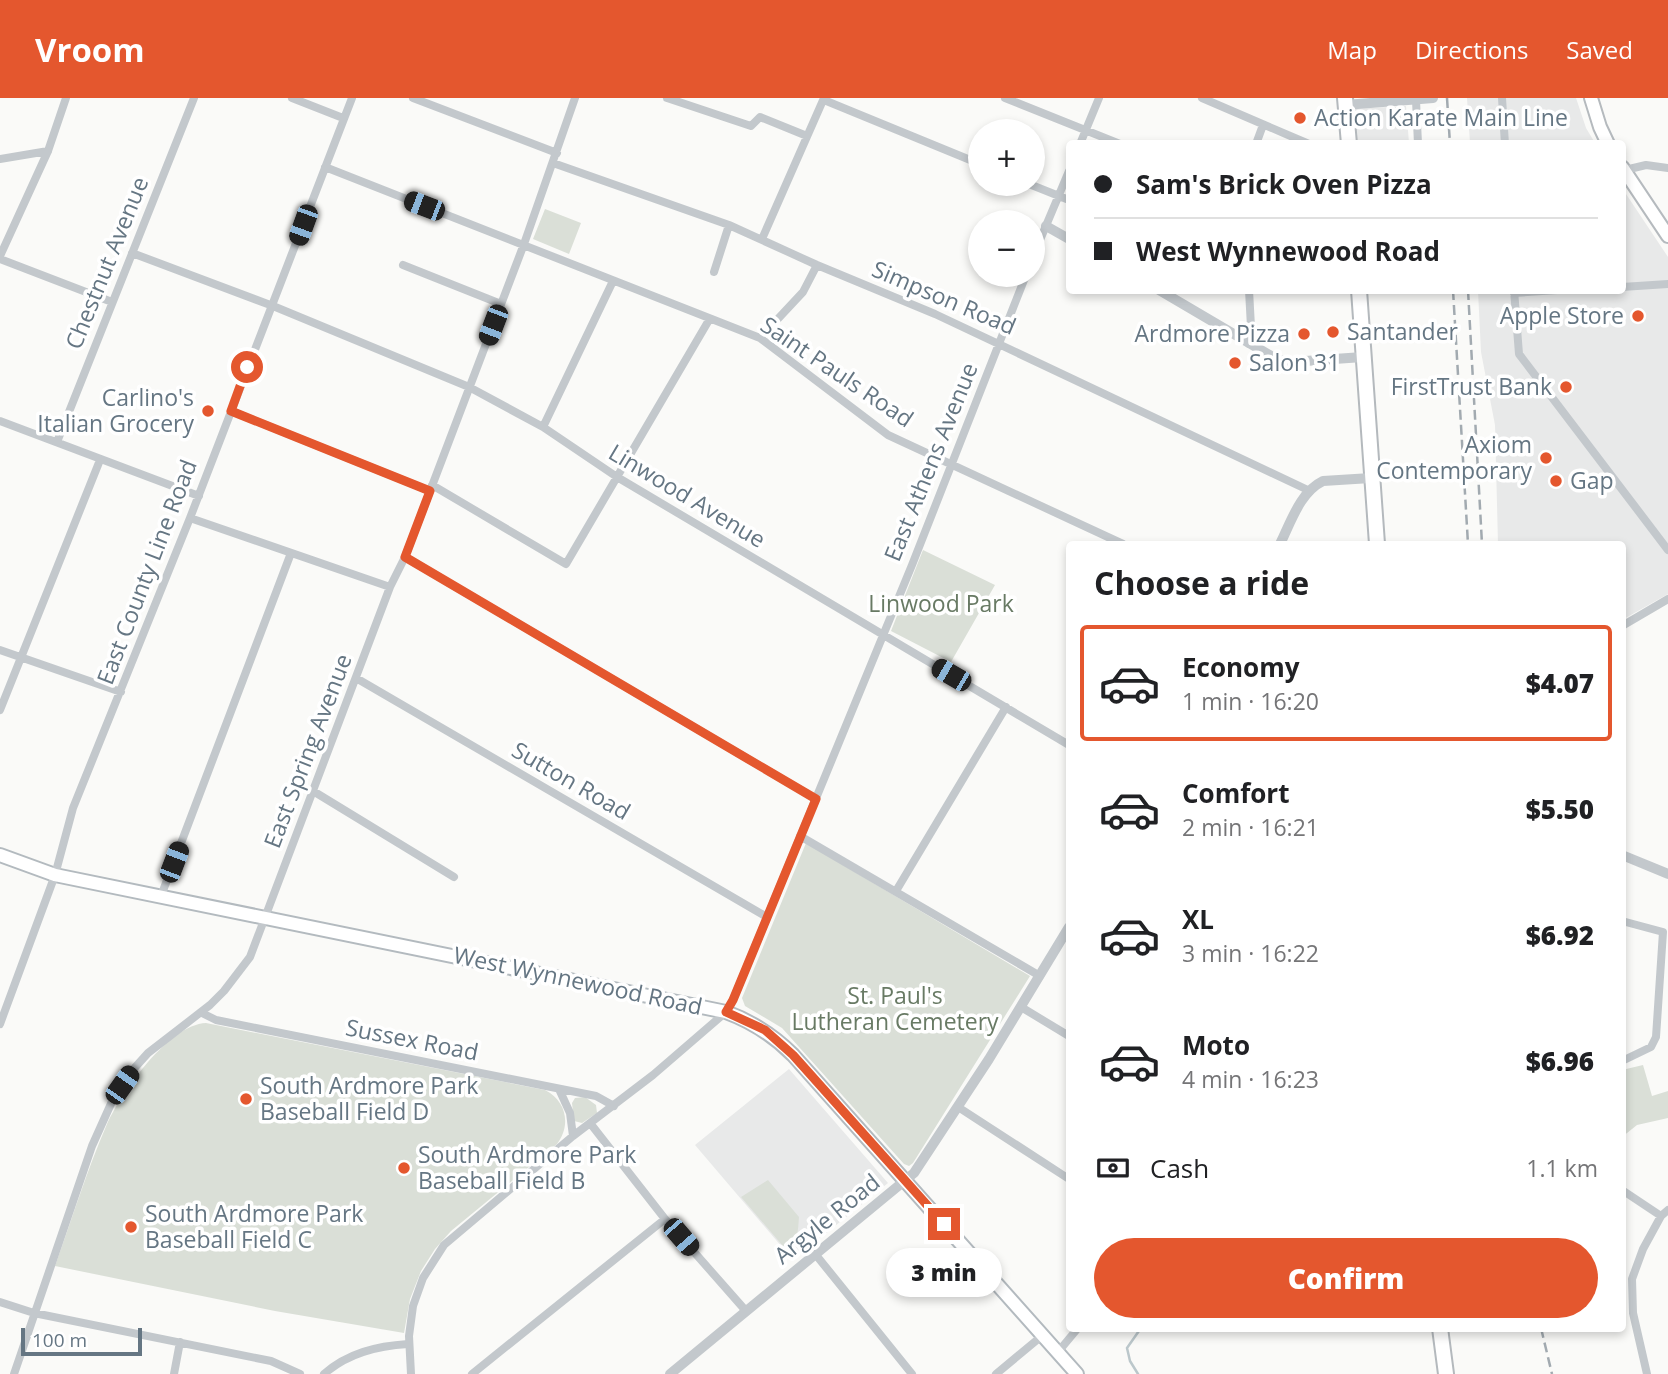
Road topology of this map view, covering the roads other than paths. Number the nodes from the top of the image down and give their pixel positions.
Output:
1 (66, 98) edge
2 (194, 98) edge
3 (292, 98) edge
4 (352, 98) edge
5 (413, 98) edge
6 (575, 98) edge
7 (667, 98) edge
8 (1005, 98) edge
9 (1099, 98) edge
10 (1202, 98) edge
11 (1433, 98) edge
12 (1502, 98) edge
13 (1591, 98) edge
14 (824, 99) edge
15 (1416, 100) junction
16 (1345, 102) edge
17 (343, 118) junction
18 (1264, 125) junction
19 (1086, 131) junction
20 (807, 136) junction
21 (1082, 140) edge
22 (1110, 140) edge
23 (1258, 140) edge
24 (1300, 140) edge
25 (1349, 140) edge
26 (1418, 140) edge
27 (1505, 140) edge
28 (1606, 140) edge
29 (48, 151) junction
30 (557, 153) junction
31 (0, 159) edge
32 (968, 159) edge
33 (553, 163) junction
34 (324, 167) junction
35 (1626, 168) edge
36 (1668, 168) edge
37 (1626, 173) edge
38 (1066, 178) edge
39 (1045, 190) edge
40 (1059, 196) junction
41 (1066, 199) edge
42 (729, 225) junction
43 (1046, 226) joint
44 (1668, 236) edge
45 (1066, 237) edge
46 (762, 239) junction
47 (524, 244) junction
48 (132, 253) junction
49 (0, 257) edge
50 (403, 265) dead end
51 (817, 265) junction
52 (713, 272) dead end
53 (614, 281) junction
54 (1668, 284) edge
55 (1021, 287) edge
56 (1626, 287) edge
57 (1166, 294) edge
58 (1249, 294) edge
59 (1359, 294) edge
60 (1514, 294) edge
61 (112, 302) junction
62 (501, 304) junction
63 (272, 306) junction
64 (709, 320) junction
65 (760, 338) junction
66 (1000, 342) junction
67 (1248, 344) junction
68 (1363, 357) junction
69 (469, 387) junction
70 (231, 411) junction
71 (0, 421) edge
72 (543, 427) junction
73 (57, 442) junction
74 (100, 460) junction
75 (951, 462) junction
76 (617, 478) junction
77 (1371, 478) junction
78 (431, 488) junction
79 (1310, 491) junction
80 (199, 496) junction
81 (190, 518) junction
82 (1117, 541) edge
83 (1281, 541) edge
84 (1377, 541) edge
85 (1668, 550) edge
86 (291, 553) junction
87 (405, 557) junction
88 (390, 587) junction
89 (1668, 599) edge
90 (1626, 624) edge
91 (882, 634) junction
92 (0, 650) edge
93 (21, 656) junction
94 (356, 678) junction
95 (121, 692) junction
96 (1006, 707) junction
97 (0, 710) edge
98 (1066, 743) edge
99 (313, 791) junction
100 (816, 799) junction
101 (800, 836) junction
102 (0, 855) edge
103 (1626, 857) edge
104 (1668, 874) edge
105 (55, 875) junction
106 (454, 877) dead end
107 (896, 891) junction
108 (161, 896) junction
109 (267, 916) junction
110 (767, 917) junction
111 (1626, 922) edge
112 (1066, 932) edge
113 (1040, 976) junction
114 (1021, 1007) junction
115 (726, 1012) junction
116 (202, 1013) junction
117 (0, 1024) edge
118 (1066, 1034) edge
119 (1626, 1059) edge
120 (559, 1089) junction
121 (614, 1107) junction
122 (958, 1107) junction
123 (590, 1123) junction
124 (573, 1136) junction
125 (1066, 1178) edge
126 (905, 1181) junction
127 (1626, 1192) edge
128 (1665, 1213) edge
129 (666, 1219) junction
130 (817, 1255) junction
131 (0, 1303) edge
132 (746, 1311) junction
133 (34, 1313) junction
134 (1075, 1332) edge
135 (1441, 1332) edge
136 (1043, 1335) junction
137 (180, 1342) junction
138 (408, 1344) junction
139 (1058, 1352) junction
140 (13, 1374) edge
141 (174, 1374) edge
142 (300, 1374) edge
143 (324, 1374) edge
144 (411, 1374) edge
145 (472, 1374) edge
146 (670, 1374) edge
147 (912, 1374) edge
148 (996, 1374) edge
149 (1077, 1374) edge
150 (1446, 1374) edge
151 (1647, 1374) edge

1 - 29 street
2 - 48 street, Chestnut Avenue
3 - 17 street
4 - 17 street, East County Line Road
5 - 30 street
6 - 30 street, East Spring Avenue
7 - 20 street
8 - 19 street
9 - 19 street
10 - 18 street
11 - 15 street
12 - 27 street
13 - 28 main road
14 - 20 street
14 - 32 street
15 - 16 street
15 - 26 street
16 - 25 highway
17 - 34 street, East County Line Road
18 - 23 street
18 - 24 street
19 - 21 street
19 - 22 street
20 - 46 street
29 - 31 street
29 - 49 street
30 - 33 street, East Spring Avenue
33 - 42 street, Simpson Road
33 - 47 street, East Spring Avenue
34 - 47 street
34 - 63 street, East County Line Road
35 - 36 street
37 - 44 main road
38 - 40 street
39 - 40 street
40 - 41 street
40 - 43 street
42 - 46 street, Simpson Road
42 - 52 street
43 - 45 street
46 - 51 street, Simpson Road
47 - 53 street, Saint Pauls Road
47 - 62 street, East Spring Avenue
48 - 61 street, Chestnut Avenue
48 - 63 street, Linwood Avenue
49 - 61 street
50 - 62 street
51 - 65 street
51 - 66 street, Simpson Road
53 - 64 street, Saint Pauls Road
53 - 72 street
54 - 56 street
55 - 66 street, East Athens Avenue
57 - 67 street
58 - 67 street
59 - 68 highway
60 - 85 street
61 - 73 street, Chestnut Avenue
62 - 69 street, East Spring Avenue
63 - 69 street, Linwood Avenue
63 - 70 street, East County Line Road
64 - 65 street, Saint Pauls Road
64 - 76 street
65 - 75 street, Saint Pauls Road
66 - 75 street, East Athens Avenue
66 - 79 street, Simpson Road
67 - 68 street
68 - 77 highway
69 - 72 street, Linwood Avenue
69 - 78 street, East Spring Avenue
70 - 78 street
70 - 80 street, East County Line Road
71 - 73 street
72 - 76 street, Linwood Avenue
73 - 74 street
74 - 80 street
74 - 93 street
75 - 82 street, Saint Pauls Road
75 - 91 street, East Athens Avenue
76 - 78 street
76 - 91 street, Linwood Avenue
77 - 79 street
77 - 84 highway
78 - 87 street, East Spring Avenue
79 - 83 street
80 - 81 street, East County Line Road
81 - 86 street
81 - 95 street, East County Line Road
86 - 88 street
86 - 108 street
87 - 88 street, East Spring Avenue
87 - 100 street
88 - 94 street, East Spring Avenue
89 - 90 street
91 - 96 street, Linwood Avenue
91 - 100 street, East Athens Avenue
92 - 93 street
93 - 95 street
93 - 97 street
94 - 99 street, East Spring Avenue
94 - 110 street, Sutton Road
95 - 105 street, East County Line Road
96 - 98 street, Linwood Avenue
96 - 107 street
99 - 106 street
99 - 109 street, East Spring Avenue
100 - 101 street, East Athens Avenue
101 - 107 street
101 - 110 street, East Athens Avenue
102 - 105 main road, West Wynnewood Road
103 - 104 street
105 - 108 main road, West Wynnewood Road
105 - 117 street, East County Line Road
107 - 113 street
108 - 109 main road, West Wynnewood Road
109 - 115 main road, West Wynnewood Road
109 - 116 street, East Spring Avenue
110 - 115 street, East Athens Avenue
111 - 119 street
112 - 113 street, Argyle Road
113 - 114 street, Argyle Road
114 - 118 street
114 - 122 street, Argyle Road
115 - 121 street
115 - 126 main road, West Wynnewood Road
116 - 120 street, Sussex Road
116 - 133 street, East Spring Avenue
120 - 121 street, Sussex Road
120 - 124 street
121 - 123 street
122 - 125 street
122 - 126 street, Argyle Road
123 - 124 street
123 - 129 street
124 - 138 street
126 - 130 street, Argyle Road
126 - 136 main road, West Wynnewood Road
127 - 128 street
128 - 151 street
129 - 132 street
129 - 145 street
130 - 132 street, Argyle Road
130 - 147 street
131 - 133 street
132 - 146 street, Argyle Road
133 - 137 street
133 - 140 street, East Spring Avenue
134 - 139 street
135 - 150 highway
136 - 139 main road, West Wynnewood Road
136 - 148 street
137 - 141 street
137 - 142 street
138 - 143 street
138 - 144 street
139 - 149 main road, West Wynnewood Road

